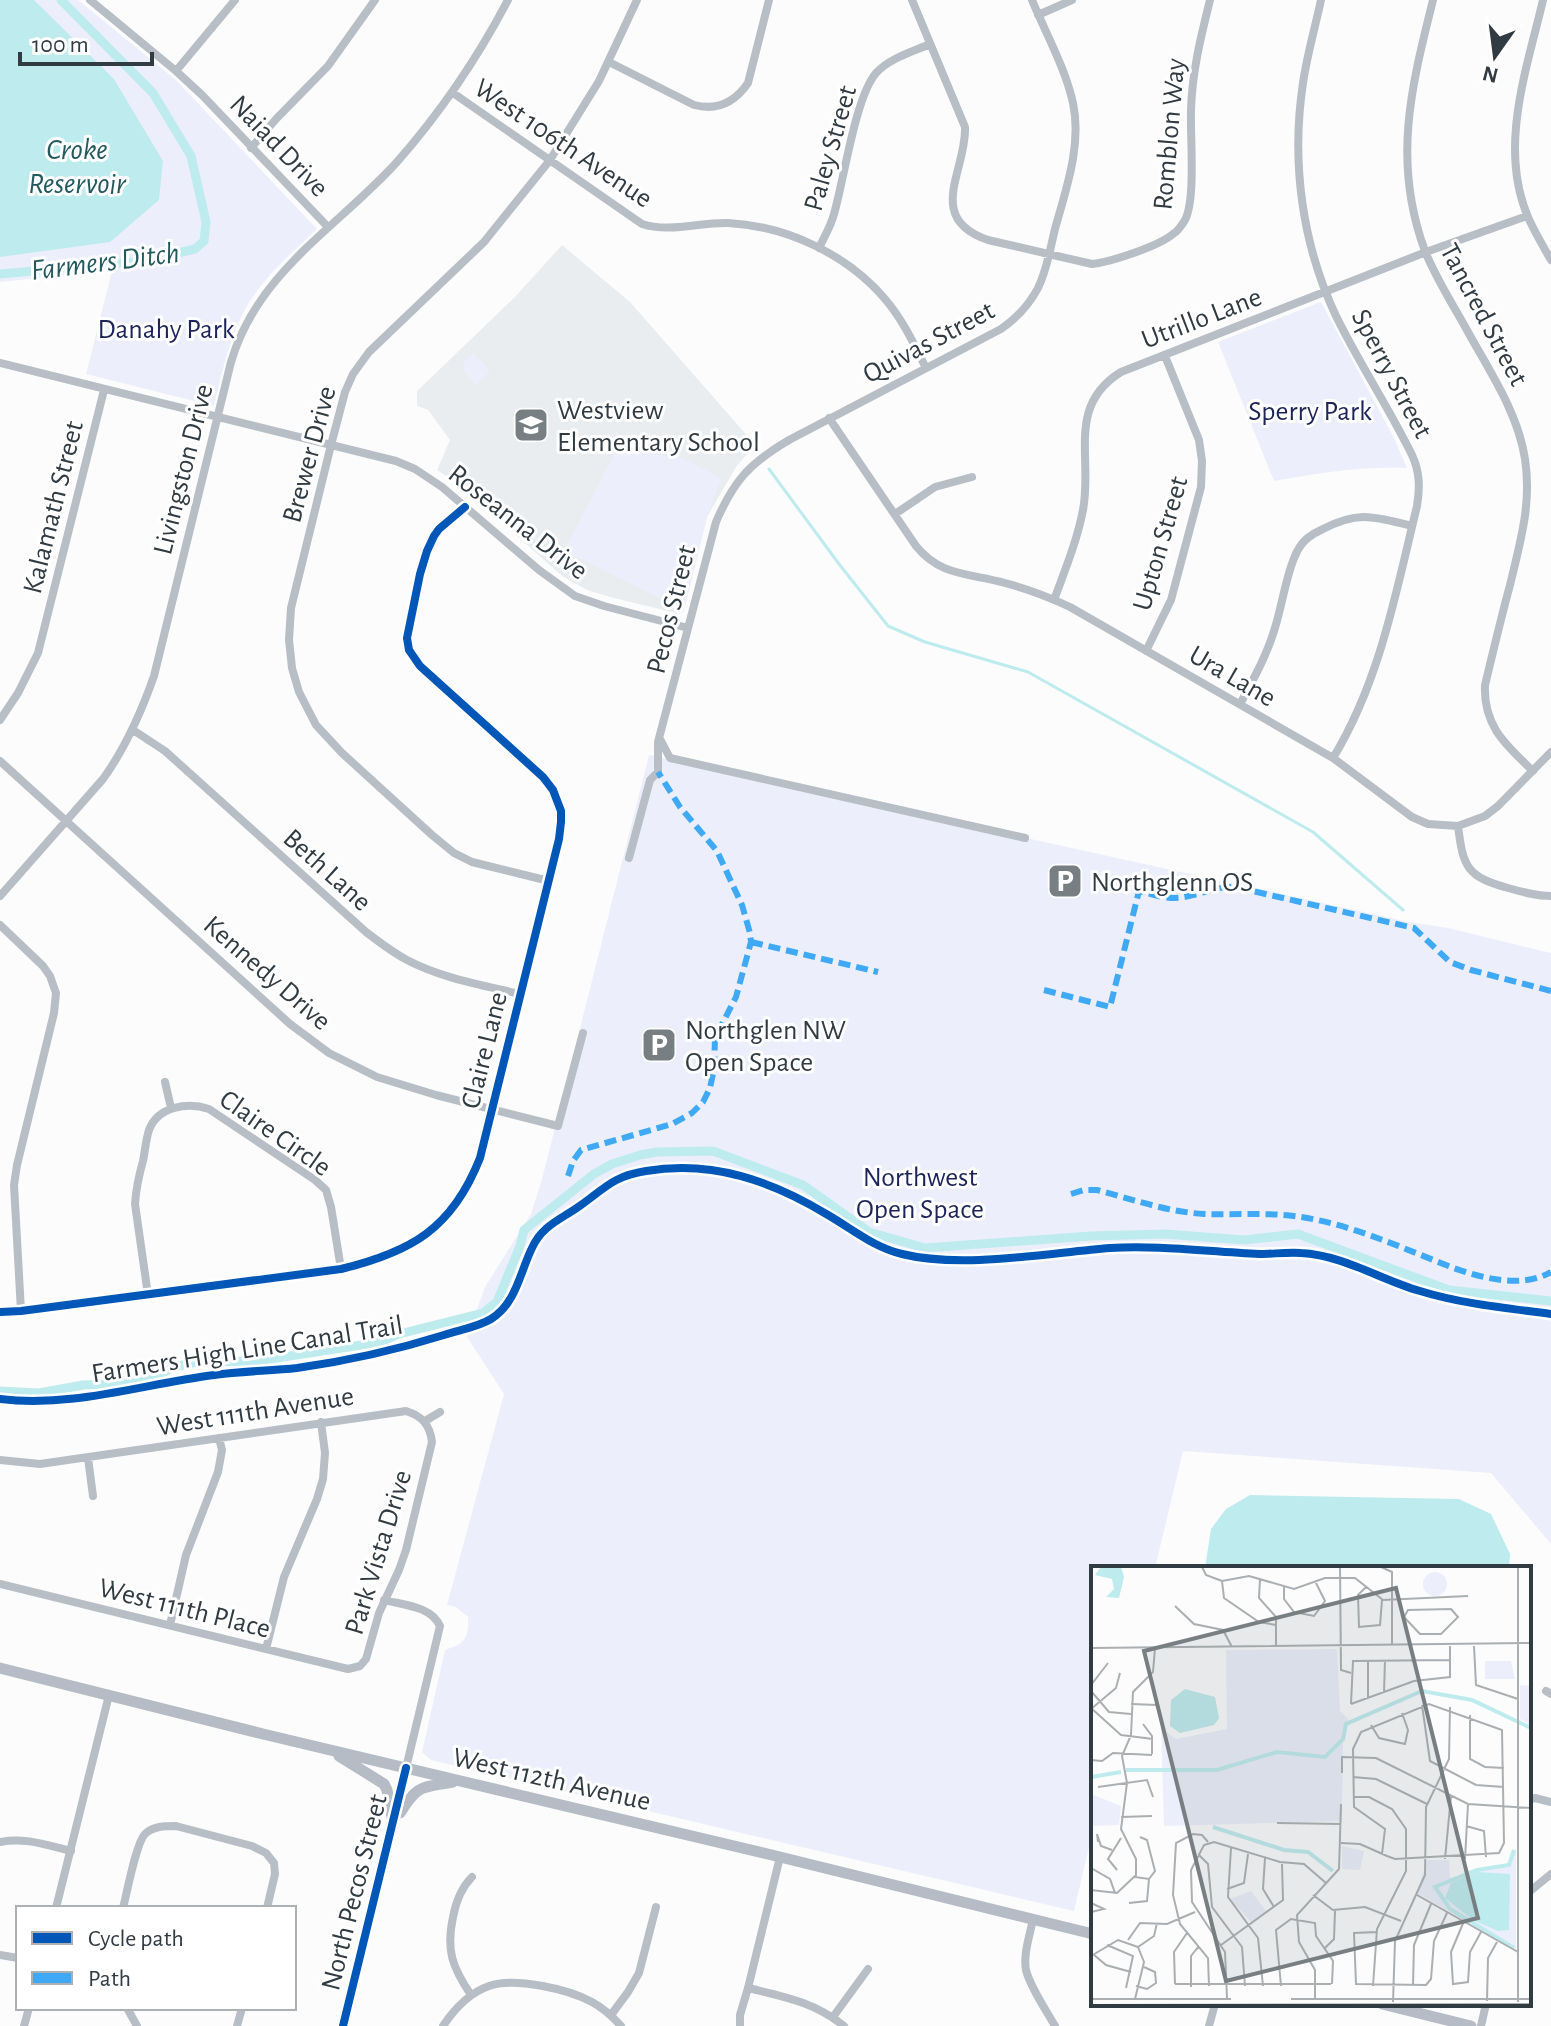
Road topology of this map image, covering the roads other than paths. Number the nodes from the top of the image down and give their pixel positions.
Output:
1 (90, 0) edge
2 (235, 0) edge
3 (375, 0) edge
4 (508, 0) edge
5 (637, 0) edge
6 (769, 0) edge
7 (912, 0) edge
8 (1032, 0) edge
9 (1072, 0) edge
10 (1210, 0) edge
11 (1321, 0) edge
12 (1433, 0) edge
13 (1543, 0) edge
14 (1038, 15) junction
15 (930, 44) junction
16 (609, 62) junction
17 (176, 71) junction
18 (453, 93) junction
19 (251, 148) junction
20 (550, 160) junction
21 (1527, 216) junction
22 (328, 227) junction
23 (819, 248) junction
24 (1426, 252) junction
25 (1049, 255) junction
26 (1551, 260) edge
27 (1326, 292) junction
28 (1165, 356) junction
29 (0, 363) edge
30 (926, 368) junction
31 (104, 390) junction
32 (218, 418) junction
33 (829, 418) junction
34 (331, 445) junction
35 (972, 477) dead end
36 (465, 507) junction
37 (895, 514) junction
38 (1412, 526) junction
39 (1054, 600) junction
40 (688, 628) junction
41 (1146, 651) junction
42 (1240, 704) junction
43 (0, 720) edge
44 (133, 730) junction
45 (660, 739) junction
46 (1551, 752) edge
47 (1333, 758) junction
48 (0, 761) edge
49 (1543, 761) junction
50 (1551, 768) edge
51 (1533, 771) junction
52 (66, 823) junction
53 (1458, 826) junction
54 (1025, 838) dead end
55 (629, 858) dead end
56 (549, 881) junction
57 (0, 896) edge
58 (1551, 896) edge
59 (0, 925) edge
60 (520, 994) junction
61 (583, 1033) dead end
62 (165, 1082) dead end
63 (171, 1108) junction
64 (492, 1109) junction
65 (341, 1269) junction
66 (148, 1295) junction
67 (21, 1311) junction
68 (0, 1312) edge
69 (440, 1412) dead end
70 (425, 1421) junction
71 (321, 1422) junction
72 (219, 1438) junction
73 (88, 1458) junction
74 (0, 1460) edge
75 (93, 1496) dead end
76 (0, 1584) edge
77 (384, 1600) junction
78 (170, 1625) junction
79 (266, 1649) junction
80 (360, 1666) joint
81 (0, 1668) edge
82 (109, 1695) junction
83 (328, 1750) junction
84 (406, 1768) junction
85 (459, 1781) junction
86 (1531, 1799) edge
87 (1551, 1802) edge
88 (393, 1824) junction
89 (0, 1842) edge
90 (71, 1851) junction
91 (780, 1857) junction
92 (1551, 1874) edge
93 (472, 1877) dead end
94 (1531, 1890) edge
95 (57, 1906) edge
96 (124, 1906) edge
97 (267, 1906) edge
98 (656, 1907) dead end
99 (1033, 1919) junction
100 (1091, 1934) edge
101 (868, 1969) dead end
102 (748, 1988) junction
103 (471, 1995) junction
104 (1214, 2006) edge
105 (1390, 2006) edge
106 (1486, 2006) edge
107 (611, 2015) junction
108 (833, 2017) junction
109 (343, 2026) edge
110 (443, 2026) edge
111 (621, 2026) edge
112 (740, 2026) edge
113 (844, 2026) edge
114 (1055, 2026) edge
115 (1209, 2026) edge
116 (1471, 2026) edge
117 (1481, 2026) edge

1 - 17 street, Naiad Drive
2 - 17 street
3 - 19 street
4 - 18 street, Livingston Drive
5 - 16 street, Brewer Drive
6 - 16 street
7 - 15 street
8 - 14 street, Quivas Street
9 - 14 street
10 - 25 street, Romblon Way
11 - 27 street, Sperry Street
12 - 24 street, Tancred Street
13 - 21 street
14 - 25 street, Quivas Street
15 - 23 street, Paley Street
15 - 25 street, Romblon Way
16 - 20 street, Brewer Drive
17 - 19 street, Naiad Drive
18 - 20 street, West 106th Avenue
18 - 22 street, Livingston Drive
19 - 22 street, Naiad Drive
20 - 23 street, West 106th Avenue
20 - 34 street, Brewer Drive
21 - 24 street, Utrillo Lane
21 - 26 street
22 - 32 street, Livingston Drive
23 - 30 street, West 106th Avenue
24 - 27 street, Utrillo Lane
24 - 51 street, Tancred Street
25 - 30 street, Quivas Street
27 - 28 street, Utrillo Lane
27 - 38 street, Sperry Street
28 - 39 street, Utrillo Lane
28 - 41 street, Upton Street
29 - 31 street, Roseanna Drive
30 - 33 street, Quivas Street
31 - 32 street, Roseanna Drive
31 - 43 street, Kalamath Street
32 - 34 street, Roseanna Drive
32 - 44 street, Livingston Drive
33 - 37 street, Ura Lane
33 - 40 street, Pecos Street
34 - 36 street, Roseanna Drive
34 - 56 street, Brewer Drive
35 - 37 street
36 - 40 street, Roseanna Drive
36 - 56 street, Claire Lane
37 - 39 street, Ura Lane
38 - 42 street
38 - 47 street, Sperry Street
39 - 41 street, Ura Lane
40 - 45 street, Pecos Street
41 - 42 street, Ura Lane
42 - 47 street, Ura Lane
44 - 52 street, Livingston Drive
44 - 60 street, Beth Lane
45 - 54 street
45 - 55 street, Pecos Street
46 - 49 street
47 - 53 street, Ura Lane
48 - 52 street, Kennedy Drive
49 - 50 street
49 - 51 street
51 - 53 street
52 - 57 street, Livingston Drive
52 - 64 street, Kennedy Drive
53 - 58 street
56 - 60 street, Claire Lane
59 - 67 street
60 - 64 street, Claire Lane
61 - 64 street, Kennedy Drive
62 - 63 street
63 - 65 street, Claire Circle
63 - 66 street
64 - 65 street, Claire Lane
65 - 66 street, Claire Lane
66 - 67 street, Claire Lane
67 - 68 street, Claire Lane
69 - 70 street
70 - 71 street, West 111th Avenue
70 - 77 street, Park Vista Drive
71 - 72 street, West 111th Avenue
71 - 79 street
72 - 73 street, West 111th Avenue
72 - 78 street
73 - 74 street, West 111th Avenue
73 - 75 street
76 - 78 street, West 111th Place
77 - 80 street, Park Vista Drive
77 - 84 street
78 - 79 street, West 111th Place
79 - 80 street, West 111th Place
81 - 82 main road, West 112th Avenue
82 - 83 main road, West 112th Avenue
82 - 90 street
83 - 84 main road, West 112th Avenue
83 - 88 main road
84 - 85 main road, West 112th Avenue
84 - 88 main road, North Pecos Street
85 - 88 main road
85 - 91 main road, West 112th Avenue
86 - 87 street
88 - 109 main road, North Pecos Street
89 - 90 street
90 - 95 street
91 - 99 main road, West 112th Avenue
91 - 102 street
92 - 94 street
93 - 103 street
96 - 97 street
98 - 107 street
99 - 100 main road, West 112th Avenue
99 - 114 street
101 - 108 street
102 - 108 street
102 - 112 street
103 - 107 street
103 - 110 street
104 - 115 street
105 - 116 main road
106 - 117 street
107 - 111 street
108 - 113 street

